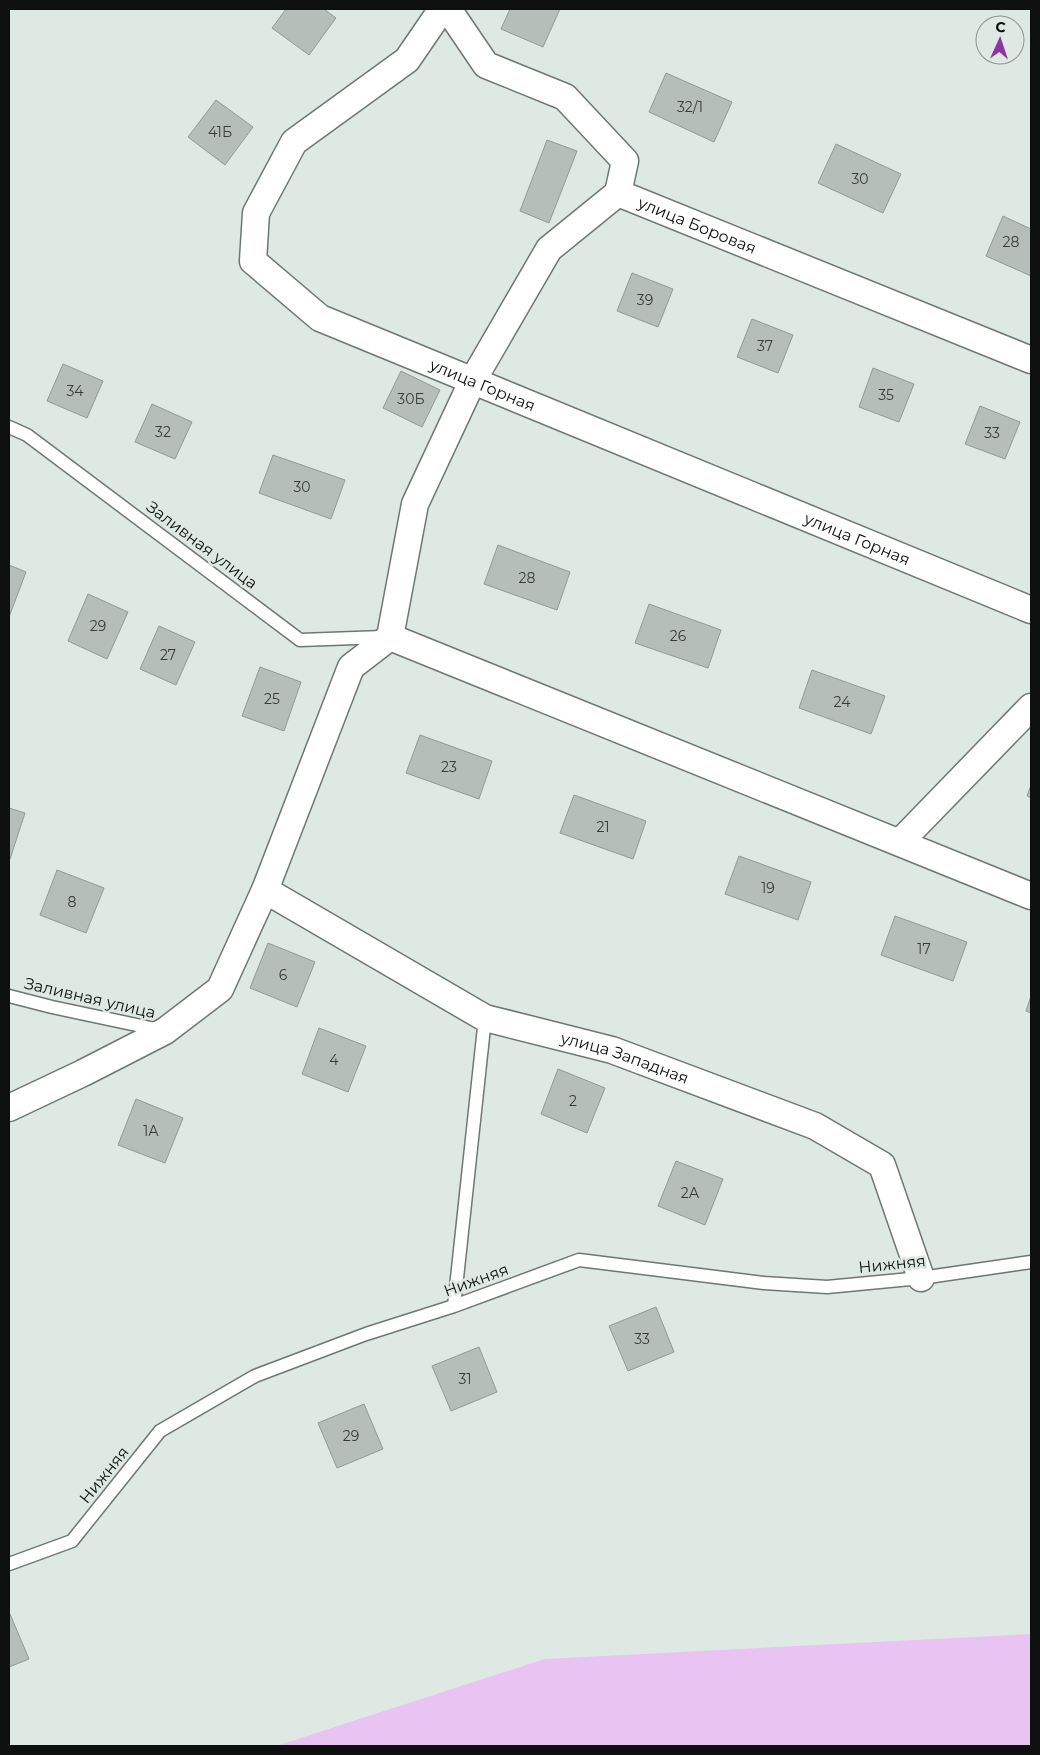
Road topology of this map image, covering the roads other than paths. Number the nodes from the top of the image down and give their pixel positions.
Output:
1 (442, 9) edge
2 (448, 9) edge
3 (618, 193) junction
4 (1031, 360) edge
5 (473, 380) junction
6 (9, 427) edge
7 (1031, 610) edge
8 (390, 637) junction
9 (1031, 708) edge
10 (900, 842) junction
11 (265, 890) junction
12 (1031, 896) edge
13 (9, 996) edge
14 (485, 1018) junction
15 (165, 1031) junction
16 (9, 1108) edge
17 (1031, 1262) edge
18 (921, 1278) junction
19 (454, 1306) junction
20 (9, 1564) edge

1 - 5 street, улица Горная
2 - 3 street, улица Боровая
3 - 4 street, улица Боровая
3 - 5 street
5 - 7 street, улица Горная
5 - 8 street
6 - 8 lane, Заливная улица
8 - 10 street
8 - 11 street
9 - 10 street
10 - 12 street
11 - 14 street, улица Западная
11 - 15 street
13 - 15 lane, Заливная улица
14 - 18 street, улица Западная
14 - 19 lane
15 - 16 street
17 - 18 lane, Нижняя
18 - 19 lane, Нижняя
19 - 20 lane, Нижняя

